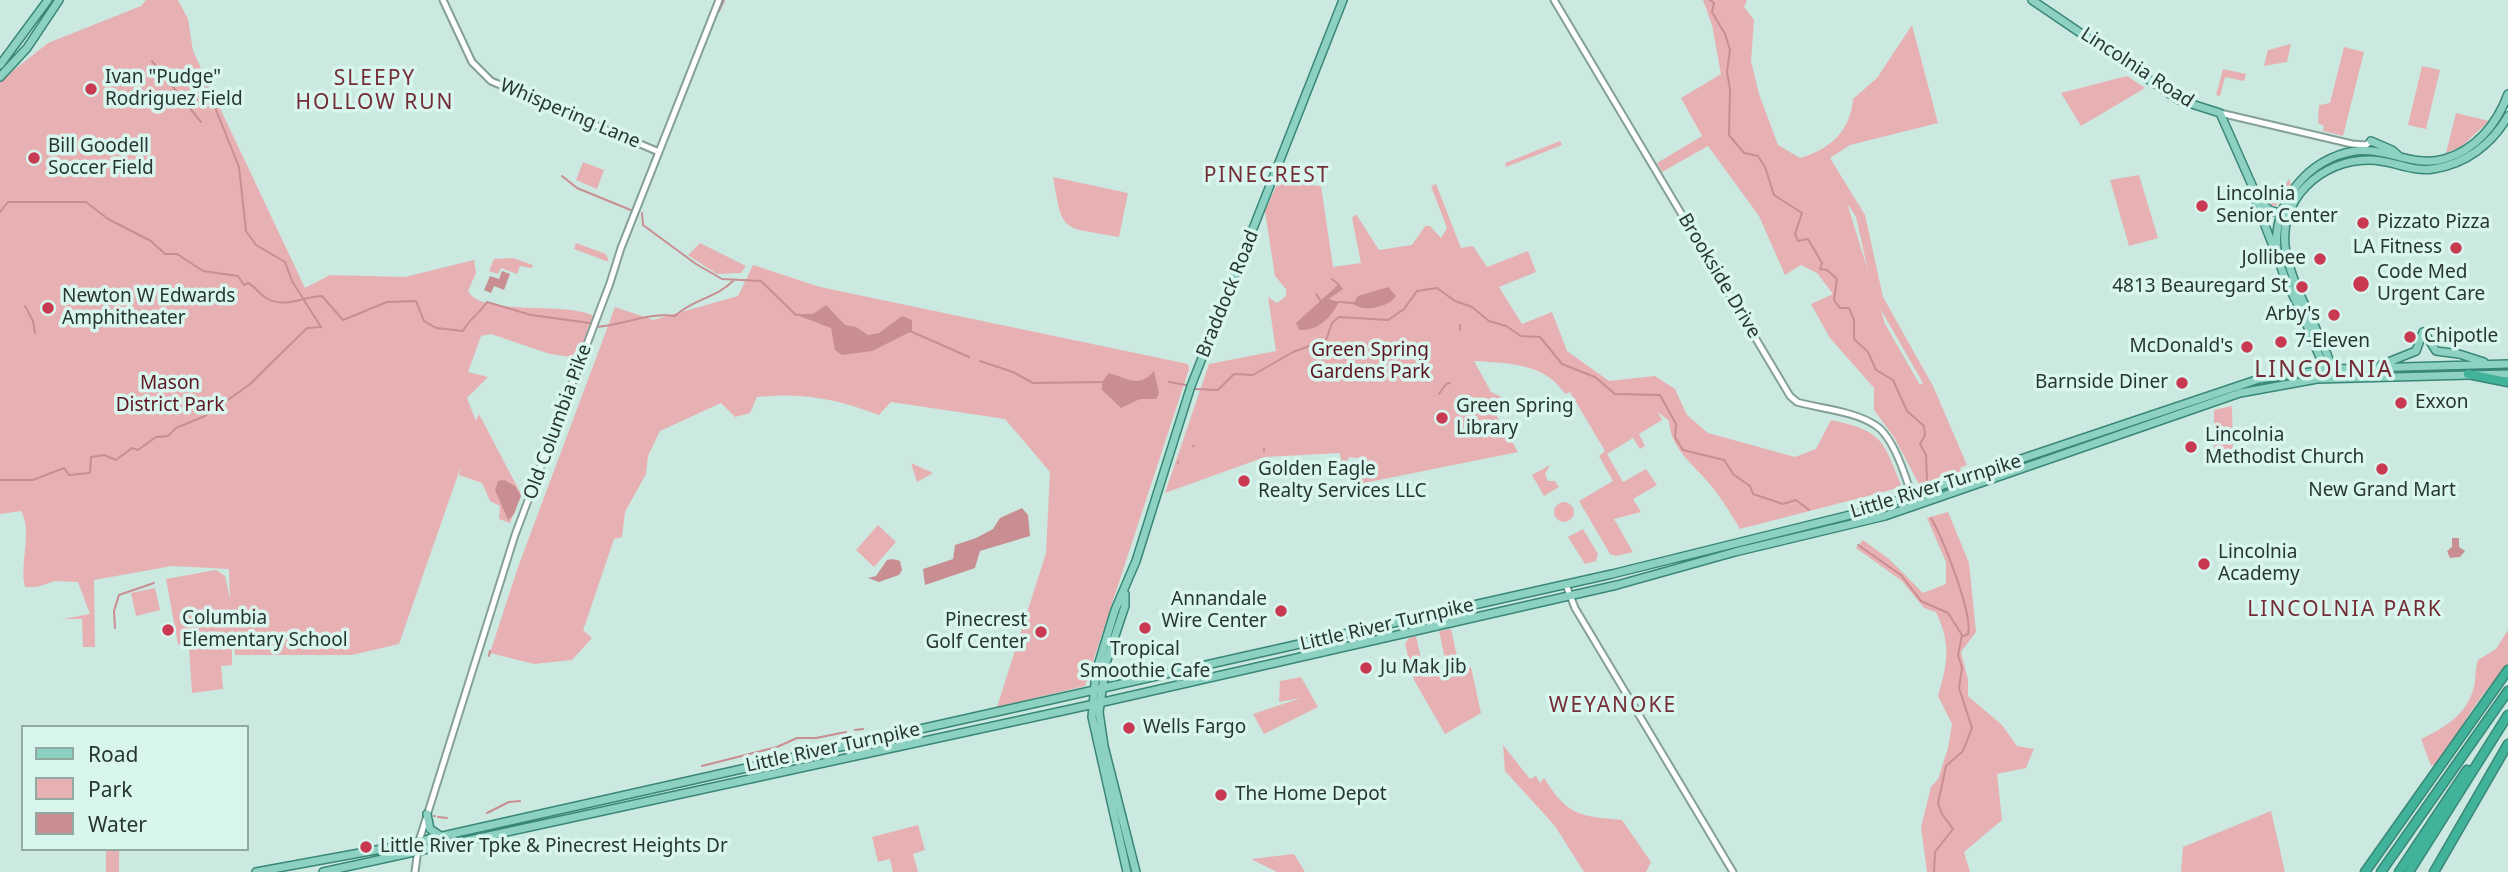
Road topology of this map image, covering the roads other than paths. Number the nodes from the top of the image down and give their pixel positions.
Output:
1 (48, 0) edge
2 (59, 0) edge
3 (443, 0) edge
4 (719, 0) edge
5 (1343, 0) edge
6 (1554, 0) edge
7 (2032, 0) edge
8 (0, 65) edge
9 (0, 77) edge
10 (2508, 94) edge
11 (2220, 113) junction
12 (2508, 116) edge
13 (2371, 141) joint
14 (659, 152) junction
15 (2400, 158) junction
16 (2253, 190) junction
17 (2286, 214) junction
18 (2281, 267) junction
19 (2492, 364) junction
20 (2508, 364) edge
21 (2372, 368) junction
22 (2330, 370) junction
23 (2468, 374) junction
24 (2508, 374) edge
25 (2334, 378) junction
26 (2508, 382) edge
27 (1912, 498) junction
28 (1915, 506) junction
29 (1566, 585) junction
30 (1125, 593) junction
31 (1569, 596) junction
32 (1107, 659) junction
33 (2508, 670) edge
34 (1129, 683) junction
35 (1096, 690) junction
36 (2508, 691) edge
37 (1095, 704) junction
38 (2508, 715) edge
39 (2508, 744) edge
40 (2487, 747) junction
41 (427, 814) junction
42 (443, 835) junction
43 (419, 841) junction
44 (417, 852) junction
45 (256, 872) edge
46 (323, 872) edge
47 (415, 872) edge
48 (1127, 872) edge
49 (1136, 872) edge
50 (1733, 872) edge
51 (2365, 872) edge
52 (2381, 872) edge
53 (2399, 872) edge
54 (2409, 872) edge
55 (2434, 872) edge

1 - 8 main road
2 - 9 main road
3 - 14 street, Whispering Lane
4 - 14 street, Old Columbia Pike
5 - 30 main road, Braddock Road
6 - 27 street, Brookside Drive
7 - 11 main road, Lincolnia Road
10 - 15 main road
11 - 13 street, Lincolnia Road
11 - 16 main road
12 - 17 main road
13 - 15 main road
14 - 41 street, Old Columbia Pike
15 - 17 main road
16 - 17 main road
16 - 18 main road
17 - 18 main road
17 - 22 main road
18 - 22 main road
19 - 20 main road, Little River Turnpike
19 - 21 main road, Little River Turnpike
19 - 21 main road
21 - 22 main road, Little River Turnpike
22 - 25 main road
22 - 27 main road, Little River Turnpike
23 - 24 main road, Little River Turnpike
23 - 25 main road, Little River Turnpike
23 - 26 highway
25 - 28 main road, Little River Turnpike
27 - 28 street, Brookside Drive
27 - 29 main road, Little River Turnpike
28 - 31 main road, Little River Turnpike
29 - 31 street
29 - 34 main road, Little River Turnpike
30 - 32 main road, Braddock Road
30 - 35 main road, Braddock Road
31 - 37 main road, Little River Turnpike
31 - 50 street
32 - 34 main road
32 - 35 main road, Braddock Road
33 - 51 highway
34 - 35 main road, Little River Turnpike
35 - 37 main road, Braddock Road
35 - 42 main road, Little River Turnpike
36 - 52 highway
37 - 44 main road, Little River Turnpike
37 - 48 main road, Braddock Road
37 - 49 main road, Braddock Road
38 - 40 highway
39 - 55 highway
40 - 53 highway
40 - 54 highway
41 - 42 main road
41 - 43 street, Old Columbia Pike
42 - 43 main road, Little River Turnpike
43 - 44 street, Old Columbia Pike
43 - 45 main road, Little River Turnpike
44 - 46 main road, Little River Turnpike
44 - 47 street, Old Columbia Pike

